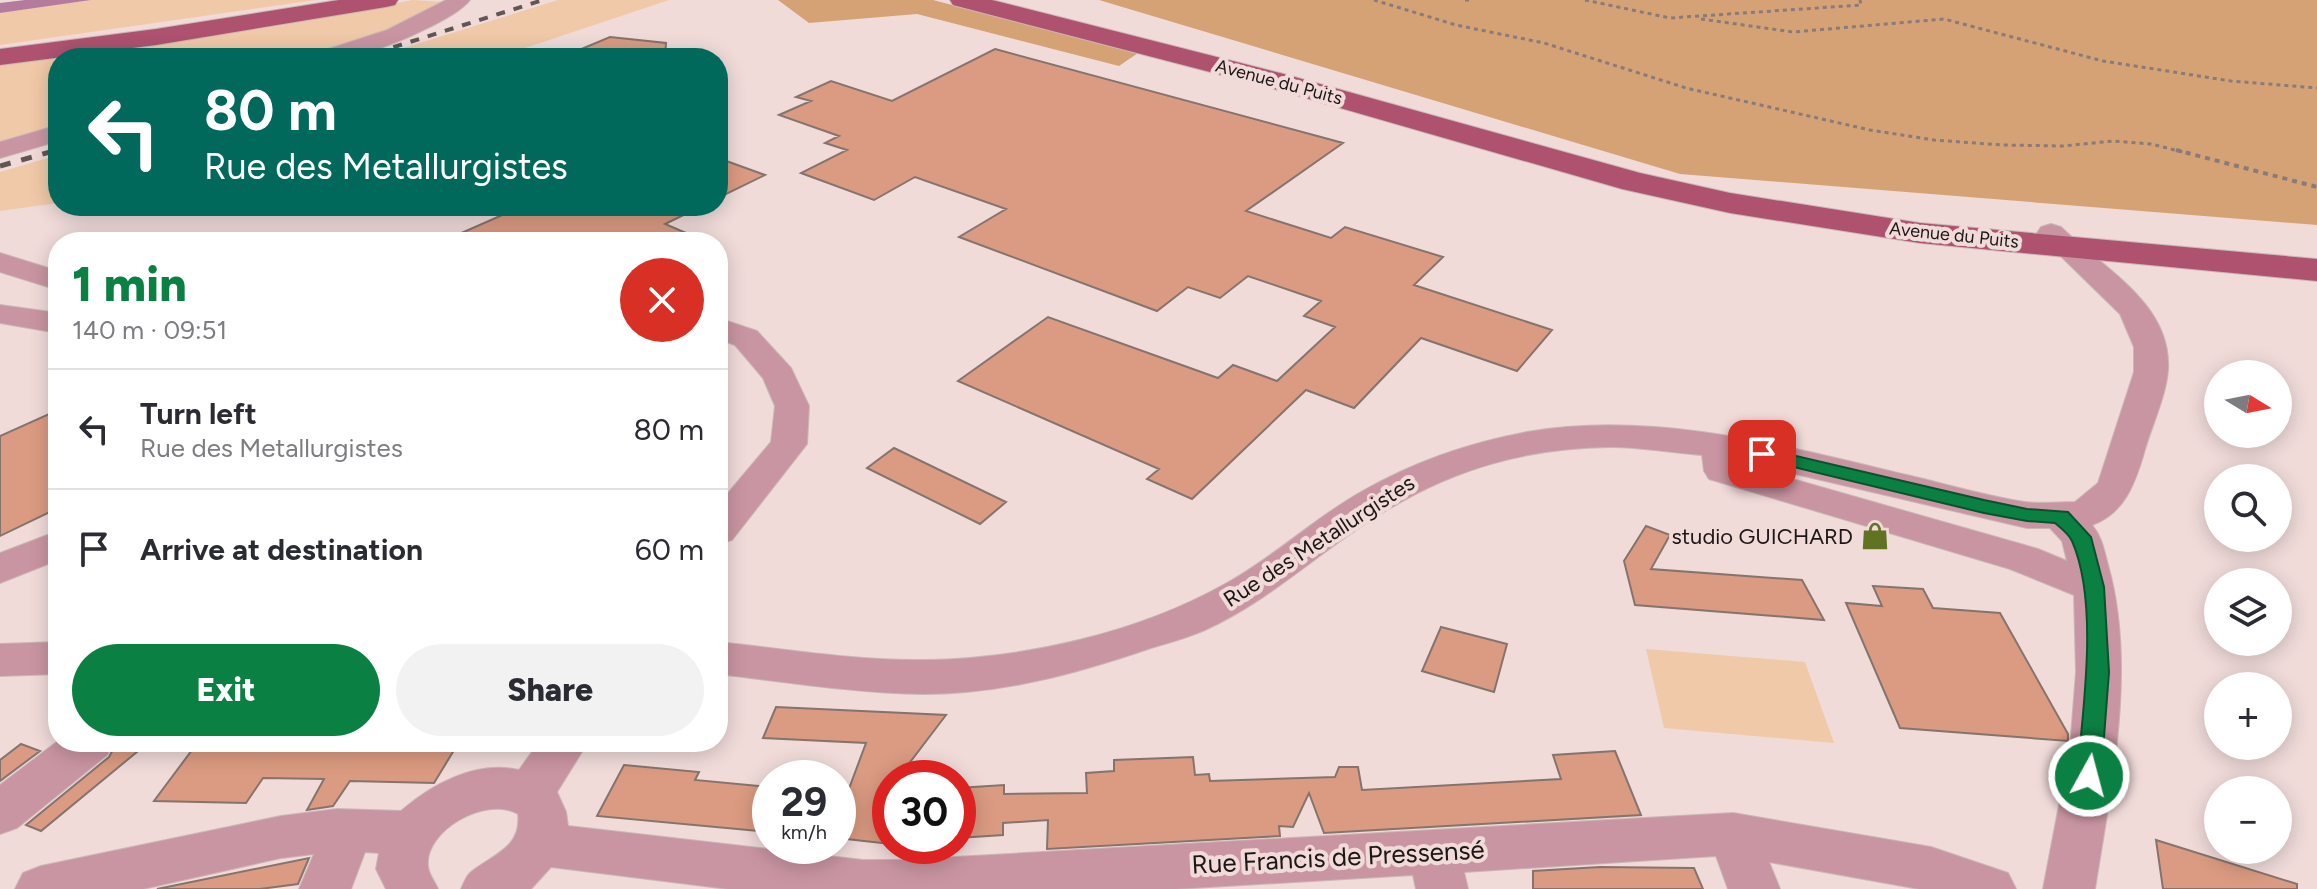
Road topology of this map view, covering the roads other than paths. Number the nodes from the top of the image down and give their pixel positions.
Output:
1 (386, 0) edge
2 (460, 0) edge
3 (962, 0) edge
4 (70, 48) edge
5 (356, 48) edge
6 (48, 51) edge
7 (0, 57) edge
8 (48, 136) edge
9 (0, 150) edge
10 (2056, 240) junction
11 (2115, 244) junction
12 (2317, 260) edge
13 (0, 262) edge
14 (2317, 270) edge
15 (48, 278) edge
16 (2131, 304) junction
17 (0, 314) edge
18 (48, 321) edge
19 (728, 332) edge
20 (1719, 446) junction
21 (2061, 516) junction
22 (728, 519) edge
23 (48, 548) edge
24 (0, 569) edge
25 (2094, 587) junction
26 (48, 658) edge
27 (728, 659) edge
28 (0, 660) edge
29 (78, 752) edge
30 (558, 752) edge
31 (529, 793) junction
32 (0, 813) edge
33 (349, 831) junction
34 (412, 833) junction
35 (1733, 834) junction
36 (538, 844) junction
37 (1438, 870) edge
38 (862, 886) edge
39 (41, 889) edge
40 (325, 889) edge
41 (412, 889) edge
42 (487, 889) edge
43 (1754, 889) edge
44 (1990, 889) edge
45 (2069, 889) edge

1 - 4 main road
2 - 5 street
3 - 10 main road, Avenue du Puits
6 - 7 main road
8 - 9 street
10 - 11 main road, Avenue du Puits
10 - 16 street
11 - 12 main road, Avenue du Puits
11 - 14 main road, Avenue du Puits
11 - 16 street
13 - 15 street
16 - 21 street
17 - 18 street
19 - 22 street
20 - 21 street, Rue des Metallurgistes
20 - 25 street
20 - 27 street, Rue des Metallurgistes
21 - 25 street
23 - 24 street
25 - 45 street
26 - 28 street
29 - 32 street
30 - 31 street
31 - 34 street
31 - 36 street
33 - 34 street
33 - 39 street
33 - 40 street
34 - 41 street
35 - 37 street, Rue Francis de Pressensé
35 - 43 street
35 - 44 street, Rue Francis de Pressensé
36 - 38 street, Rue Francis de Pressensé
36 - 42 street
37 - 38 street, Rue Francis de Pressensé

